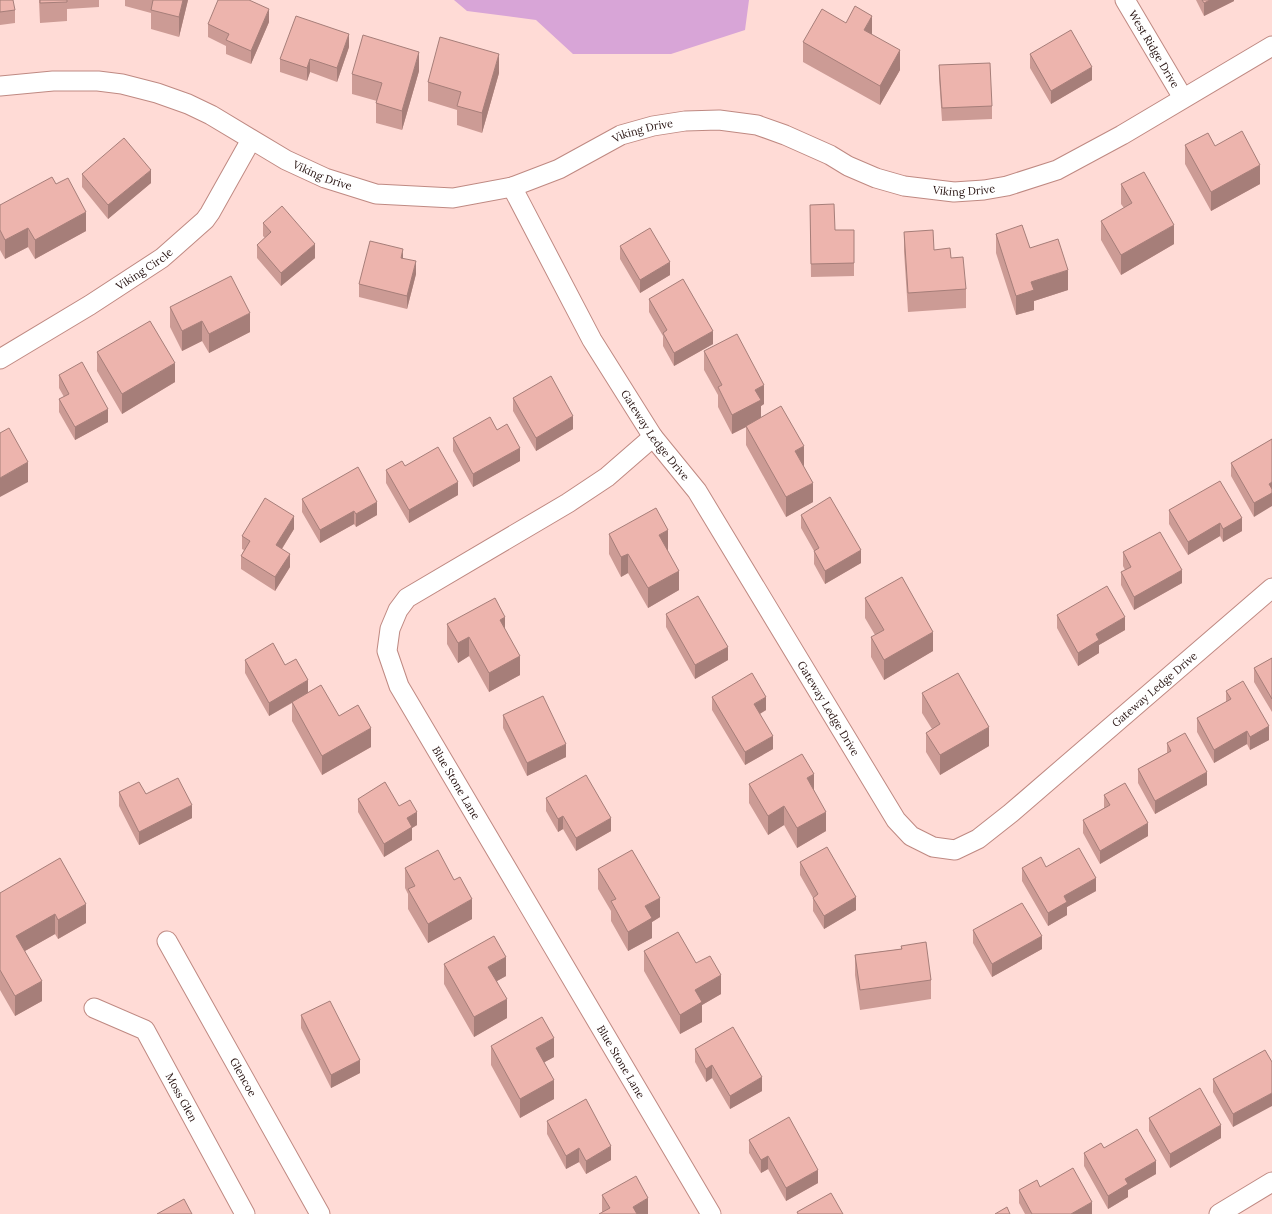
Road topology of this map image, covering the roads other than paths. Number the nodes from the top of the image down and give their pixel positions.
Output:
1 (1125, 0) edge
2 (1272, 46) edge
3 (0, 86) edge
4 (1183, 98) junction
5 (251, 140) junction
6 (512, 187) junction
7 (0, 359) edge
8 (653, 437) junction
9 (1272, 588) edge
10 (167, 940) dead end
11 (94, 1008) dead end
12 (1272, 1182) edge
13 (1231, 1211) edge
14 (245, 1214) edge
15 (320, 1214) edge
16 (711, 1214) edge

1 - 4 street, West Ridge Drive
2 - 4 street, Viking Drive
3 - 5 street, Viking Drive
4 - 6 street, Viking Drive
5 - 6 street, Viking Drive
5 - 7 street, Viking Circle
6 - 8 street, Gateway Ledge Drive
8 - 9 street, Gateway Ledge Drive
8 - 16 street, Blue Stone Lane
10 - 15 street, Glencoe
11 - 14 street, Moss Glen
12 - 13 street

